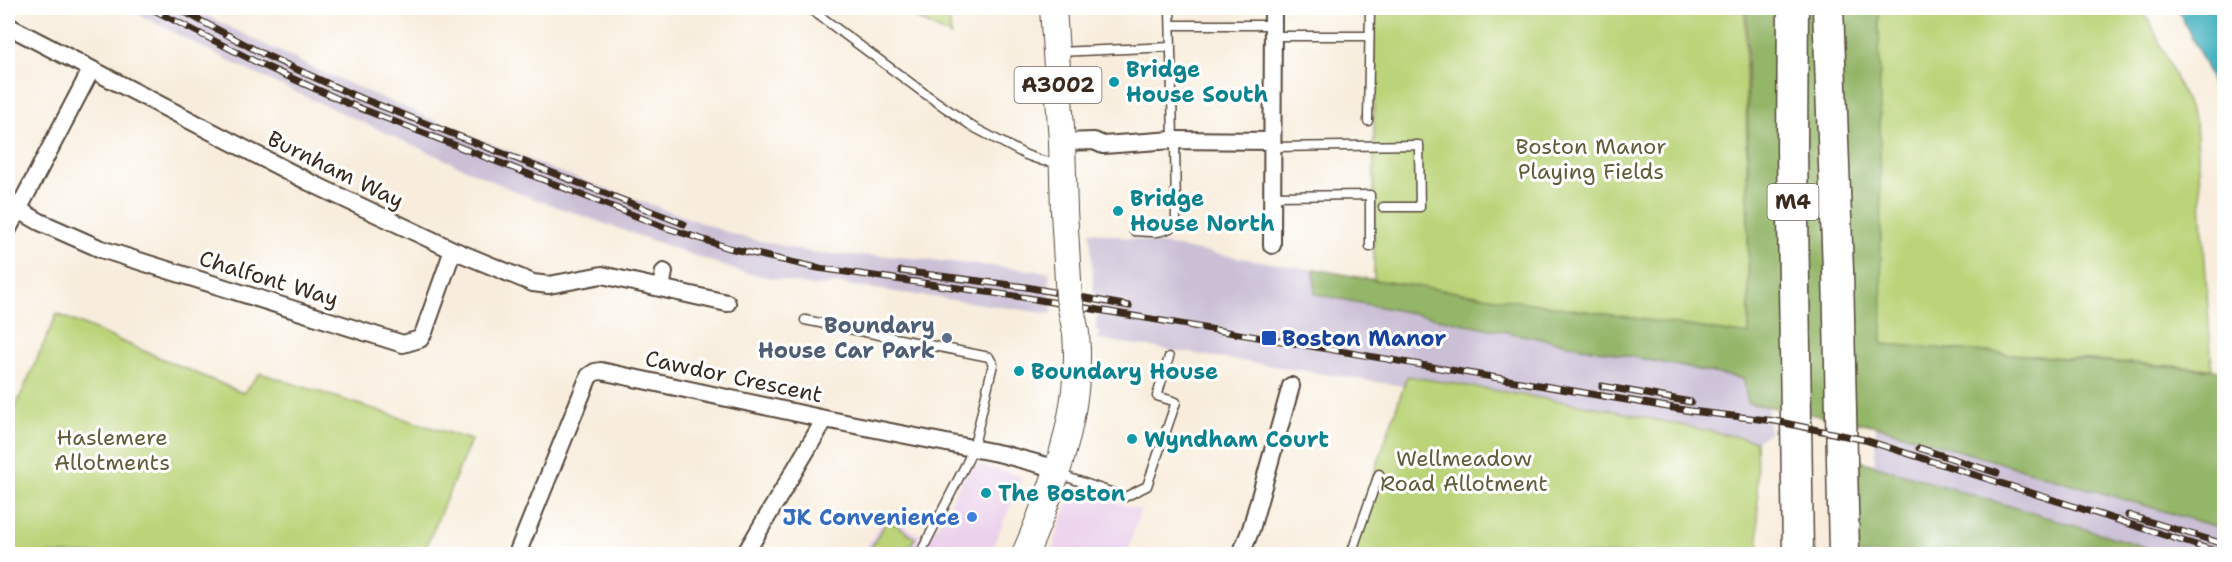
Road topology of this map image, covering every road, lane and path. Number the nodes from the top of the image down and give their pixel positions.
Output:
1 (809, 8) edge
2 (1053, 8) edge
3 (1170, 8) edge
4 (1273, 8) edge
5 (1370, 8) edge
6 (1793, 8) edge
7 (1828, 8) edge
8 (1170, 25) junction
9 (8, 26) edge
10 (1273, 31) junction
11 (1369, 36) junction
12 (1171, 47) junction
13 (1056, 52) junction
14 (90, 70) junction
15 (1368, 122) dead end
16 (1174, 140) junction
17 (1272, 144) junction
18 (1062, 152) junction
19 (1272, 196) junction
20 (1383, 207) dead end
21 (19, 210) junction
22 (8, 229) edge
23 (1134, 231) dead end
24 (1272, 245) dead end
25 (1370, 247) dead end
26 (453, 250) junction
27 (727, 303) dead end
28 (805, 320) dead end
29 (1169, 357) dead end
30 (1291, 386) dead end
31 (825, 419) junction
32 (971, 449) junction
33 (1057, 471) junction
34 (1379, 474) dead end
35 (517, 555) edge
36 (744, 555) edge
37 (920, 555) edge
38 (1025, 555) edge
39 (1241, 555) edge
40 (1351, 555) edge
41 (1798, 555) edge
42 (1844, 555) edge

1 - 18 lane
2 - 13 main road, A3002
3 - 8 lane
4 - 10 street
5 - 11 lane
6 - 41 highway, M4
7 - 42 highway, M4
8 - 10 lane
8 - 12 lane
9 - 14 street, Burnham Way
10 - 11 lane
10 - 17 street
11 - 15 lane
12 - 13 lane
12 - 16 lane
13 - 18 main road, A3002
14 - 21 street
14 - 26 street, Burnham Way
16 - 17 street
16 - 18 street
16 - 23 lane
17 - 19 street
17 - 20 lane
18 - 33 main road, A3002, bridge
19 - 24 street
19 - 25 lane
21 - 22 street
21 - 26 street, Chalfont Way
26 - 27 street, Burnham Way
28 - 32 lane
29 - 33 lane
30 - 39 street
31 - 32 street, Cawdor Crescent
31 - 35 street, Cawdor Crescent
31 - 36 street
32 - 33 street, Cawdor Crescent
32 - 37 lane
33 - 38 main road, A3002
34 - 40 lane

